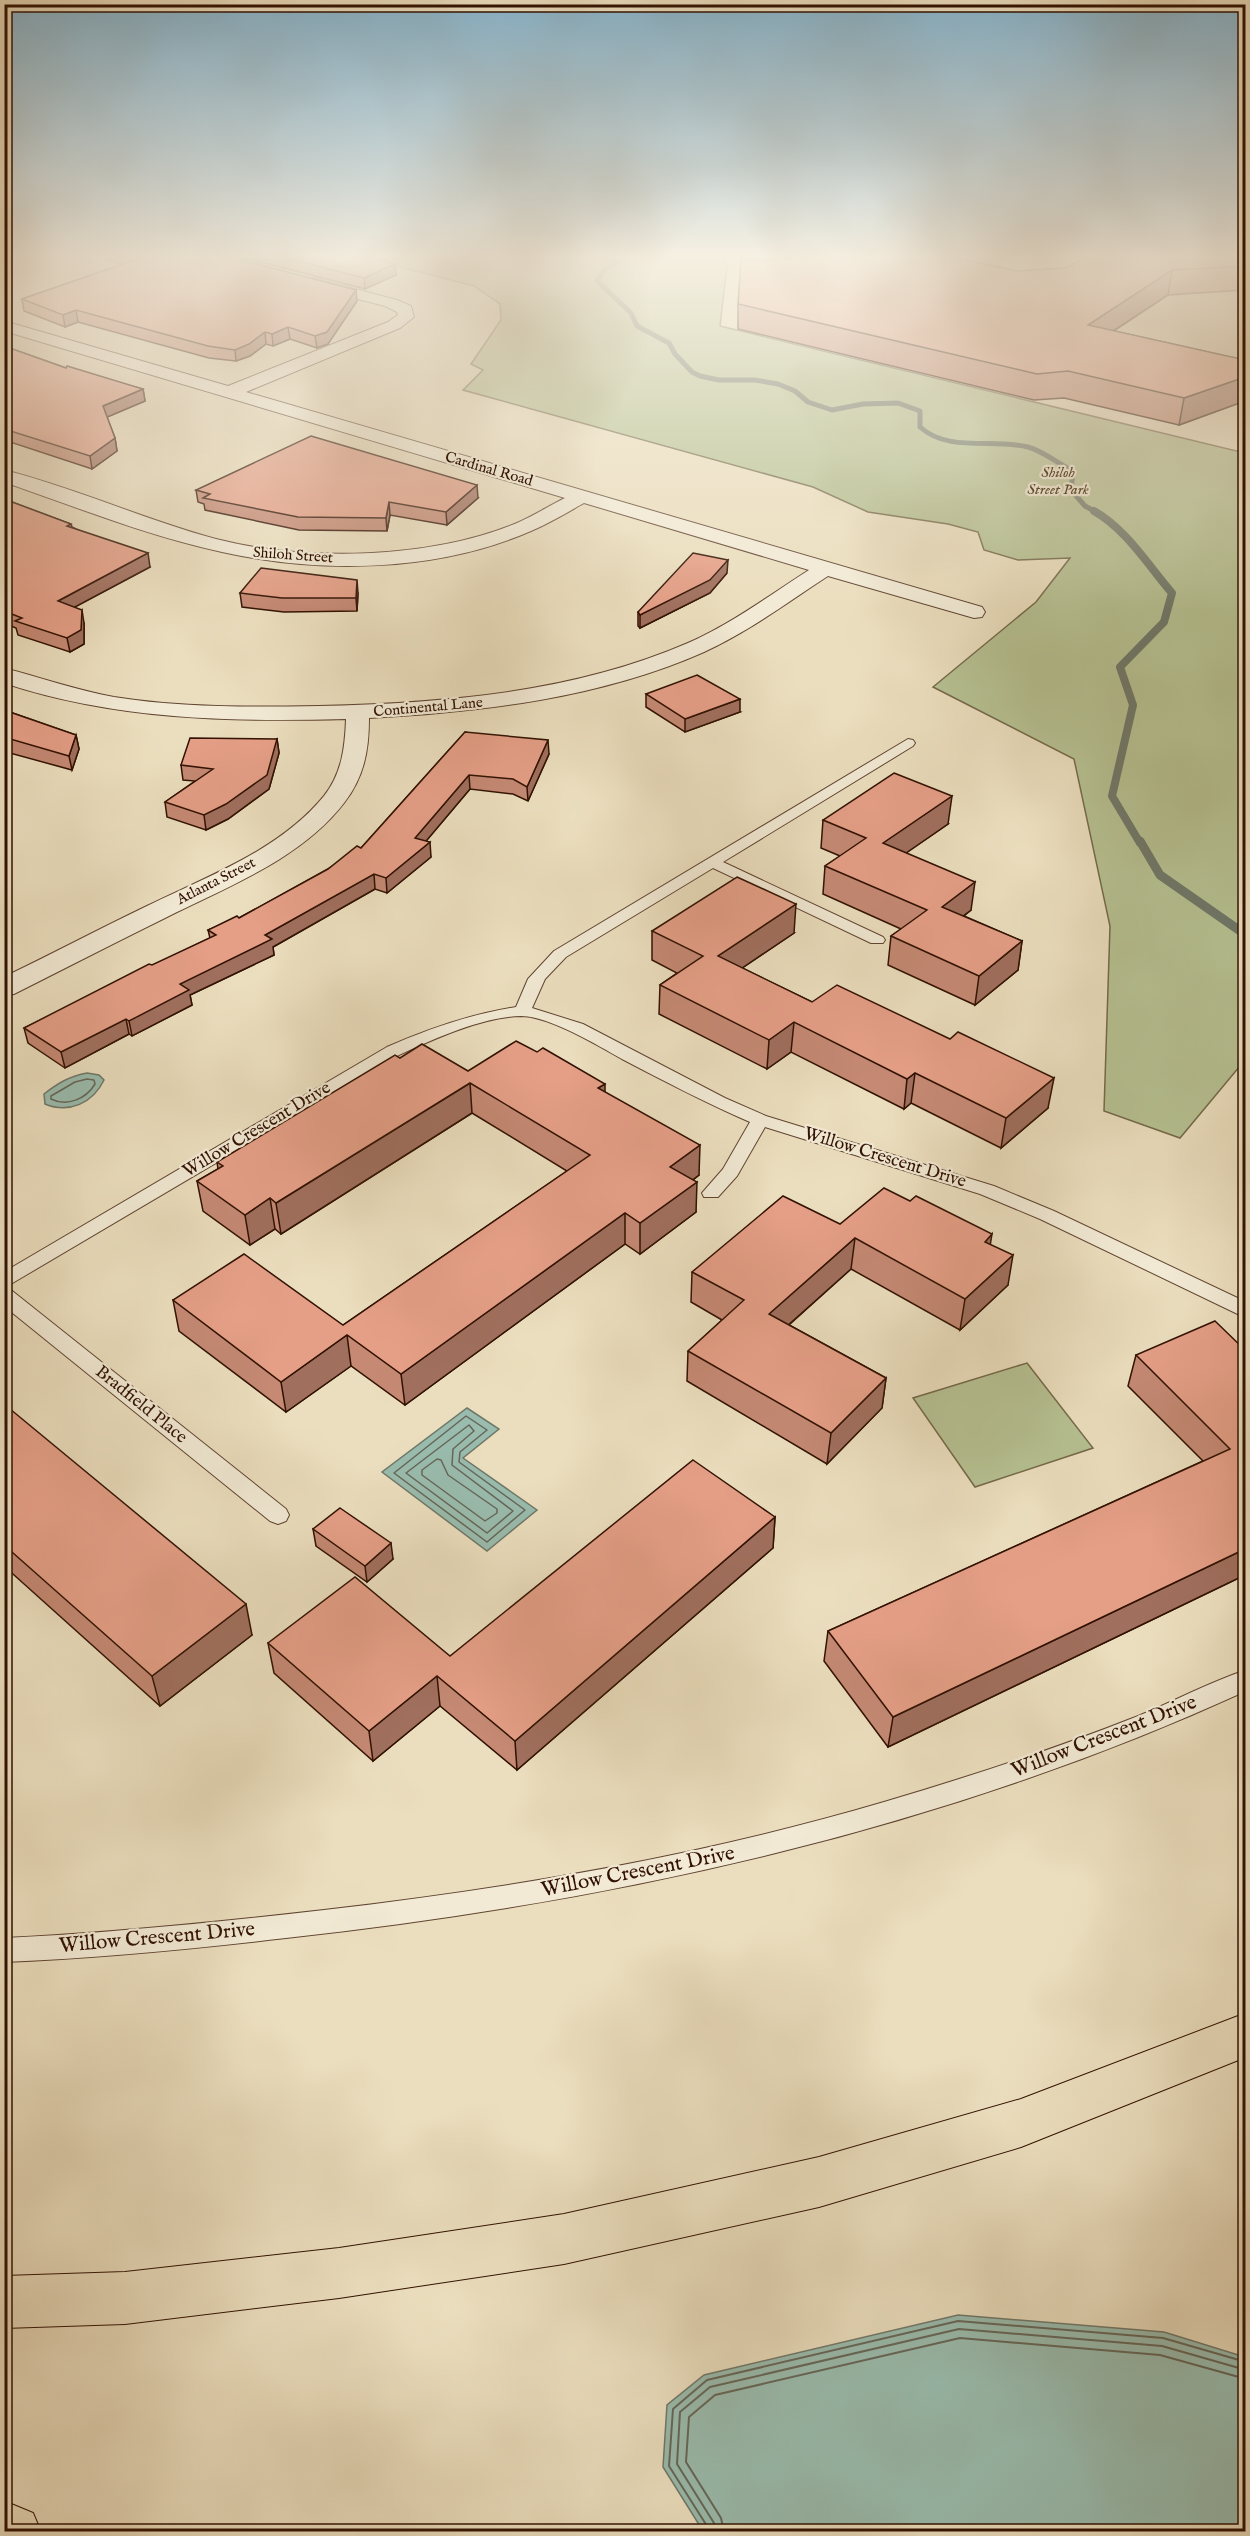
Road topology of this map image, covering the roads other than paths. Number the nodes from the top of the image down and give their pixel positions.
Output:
1 (170, 374) edge
2 (273, 374) edge
3 (230, 392) junction
4 (4, 476) edge
5 (582, 496) junction
6 (826, 568) junction
7 (974, 612) dead end
8 (4, 675) edge
9 (358, 712) junction
10 (908, 743) dead end
11 (712, 862) junction
12 (877, 940) dead end
13 (7, 983) edge
14 (523, 1011) junction
15 (760, 1119) junction
16 (711, 1193) dead end
17 (4, 1281) edge
18 (4, 1295) edge
19 (1245, 1311) edge
20 (278, 1515) dead end
21 (1245, 1680) edge
22 (4, 1950) edge
23 (1245, 2035) edge
24 (4, 2302) edge
25 (4, 2528) edge
26 (14, 2532) edge

1 - 3 street, Cardinal Road
2 - 3 street
3 - 5 street, Cardinal Road
4 - 5 street, Shiloh Street
5 - 6 street, Cardinal Road
6 - 7 street, Cardinal Road
6 - 9 street, Continental Lane
8 - 9 street, Continental Lane
9 - 13 street, Atlanta Street
10 - 11 lane
11 - 12 lane
11 - 14 lane
14 - 15 lane, Willow Crescent Drive
14 - 17 lane, Willow Crescent Drive
15 - 16 lane
15 - 19 lane, Willow Crescent Drive
18 - 20 lane, Bradfield Place
21 - 22 lane, Willow Crescent Drive
23 - 24 highway
25 - 26 highway

